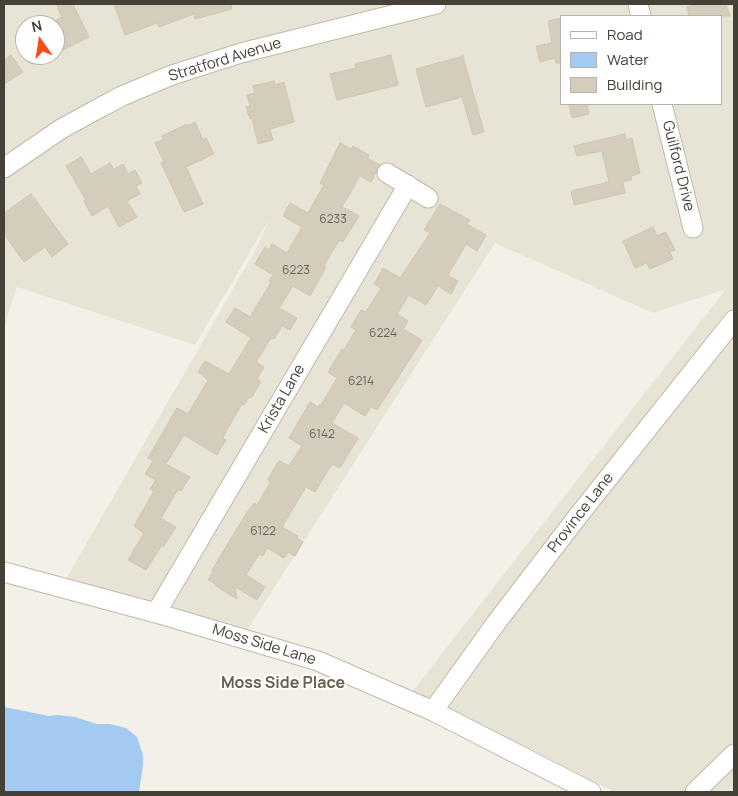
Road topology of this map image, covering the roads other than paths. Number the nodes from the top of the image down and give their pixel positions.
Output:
1 (436, 4) edge
2 (662, 105) edge
3 (4, 168) edge
4 (388, 173) dead end
5 (408, 185) junction
6 (428, 198) dead end
7 (693, 228) dead end
8 (734, 320) edge
9 (4, 572) edge
10 (156, 614) junction
11 (433, 711) junction
12 (734, 754) edge
13 (592, 792) edge
14 (695, 792) edge

1 - 3 street, Stratford Avenue
2 - 7 street, Guilford Drive
4 - 5 street
5 - 6 street
5 - 10 street, Krista Lane
8 - 11 street, Province Lane
9 - 10 street, Moss Side Lane
10 - 11 street, Moss Side Lane
11 - 13 street, Moss Side Lane
12 - 14 street

